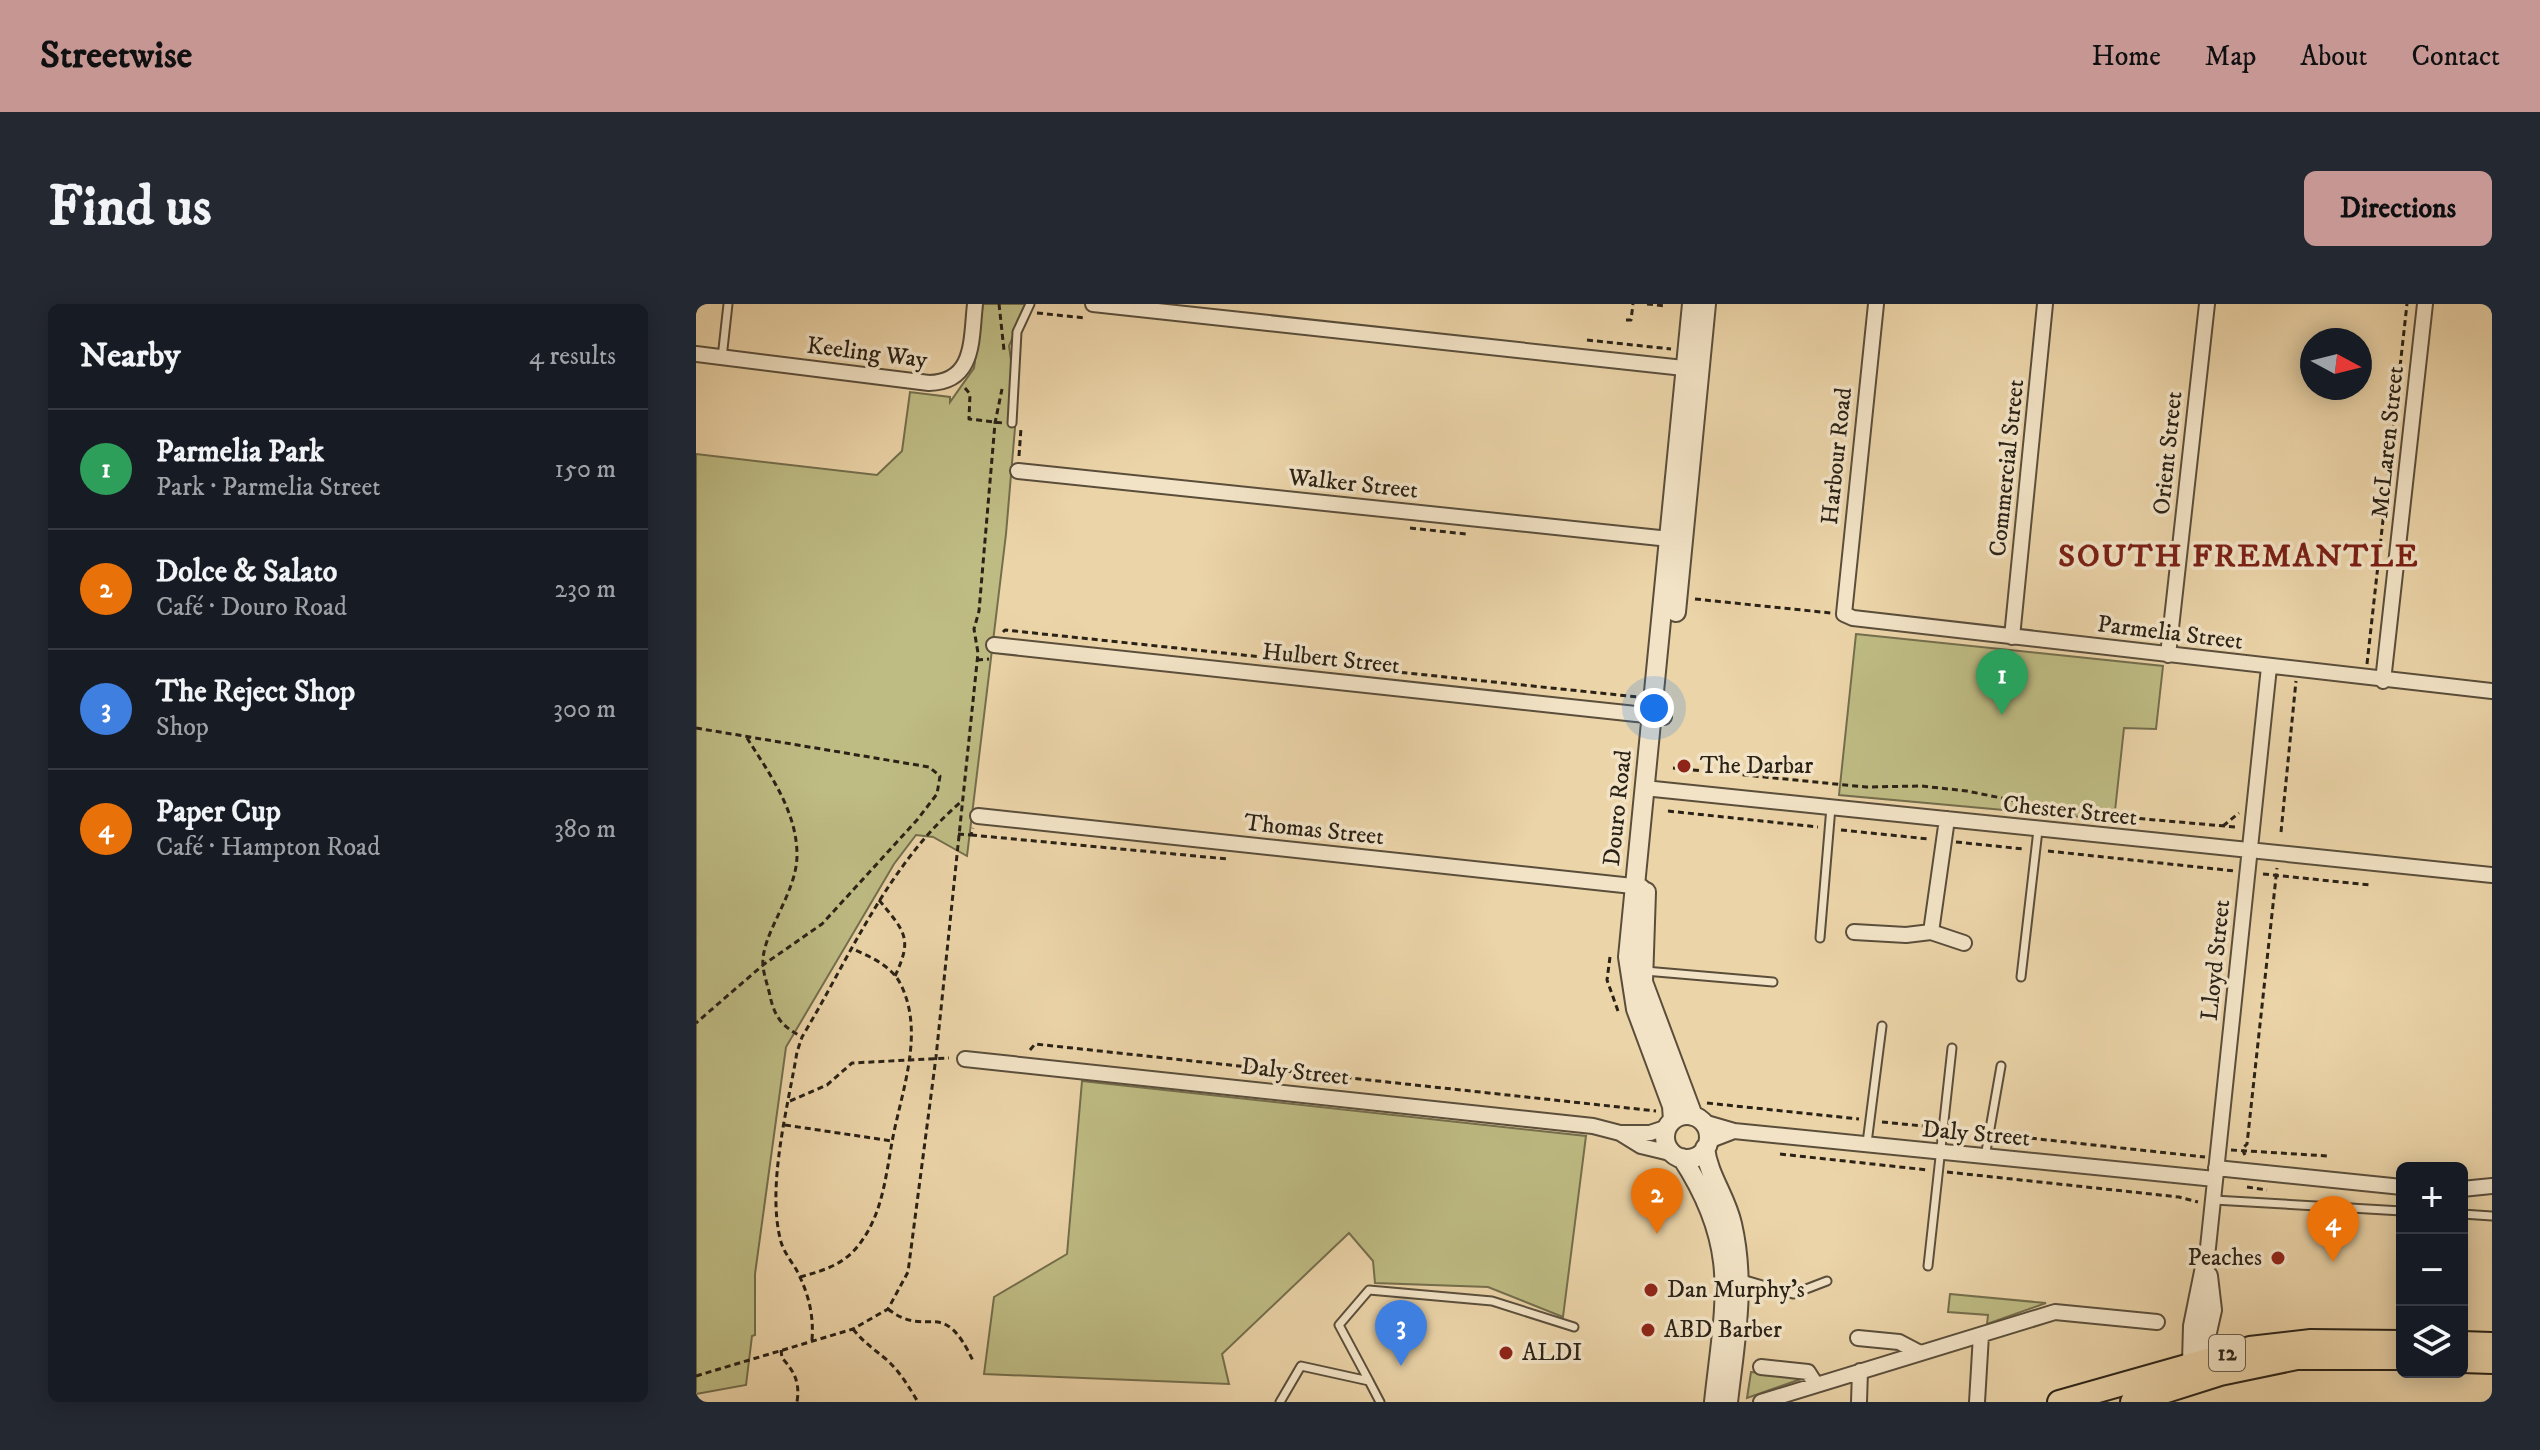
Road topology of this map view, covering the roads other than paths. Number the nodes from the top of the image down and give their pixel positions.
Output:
1 (728, 304) edge
2 (975, 304) edge
3 (1030, 304) edge
4 (1093, 304) edge
5 (1692, 304) edge
6 (1706, 304) edge
7 (1876, 304) edge
8 (2045, 304) edge
9 (2207, 304) edge
10 (2425, 304) edge
11 (696, 354) edge
12 (722, 358) junction
13 (1694, 370) junction
14 (1012, 423) road end
15 (1018, 471) road end
16 (1677, 540) junction
17 (1844, 614) joint
18 (2012, 637) junction
19 (994, 645) road end
20 (2168, 655) junction
21 (2269, 667) junction
22 (2383, 681) junction
23 (2492, 691) edge
24 (1658, 716) junction
25 (1650, 789) junction
26 (1831, 807) junction
27 (978, 816) dead end
28 (1947, 819) junction
29 (2038, 830) junction
30 (2248, 850) junction
31 (2492, 875) edge
32 (1640, 887) junction
33 (1854, 932) dead end
34 (1931, 932) junction
35 (1820, 938) dead end
36 (1964, 943) dead end
37 (1642, 971) junction
38 (2021, 977) dead end
39 (1773, 982) dead end
40 (1882, 1026) dead end
41 (1952, 1048) dead end
42 (965, 1059) dead end
43 (2001, 1066) dead end
44 (1698, 1113) junction
45 (1666, 1119) junction
46 (1734, 1131) junction
47 (1620, 1133) junction
48 (1707, 1145) junction
49 (1867, 1145) junction
50 (1942, 1152) junction
51 (1678, 1156) junction
52 (1985, 1157) junction
53 (2215, 1173) junction
54 (2492, 1186) edge
55 (2396, 1187) edge
56 (2468, 1188) edge
57 (2214, 1200) junction
58 (2396, 1211) edge
59 (2468, 1214) edge
60 (2492, 1216) edge
61 (2207, 1257) junction
62 (1928, 1266) dead end
63 (1740, 1278) junction
64 (1827, 1281) dead end
65 (2212, 1310) junction
66 (2157, 1322) dead end
67 (1574, 1327) dead end
68 (1981, 1335) junction
69 (1858, 1338) dead end
70 (2396, 1342) edge
71 (2468, 1343) edge
72 (2492, 1344) edge
73 (2250, 1348) junction
74 (1920, 1353) junction
75 (2396, 1358) edge
76 (2468, 1361) edge
77 (2492, 1362) edge
78 (1761, 1367) dead end
79 (2201, 1369) junction
80 (1860, 1371) junction
81 (1369, 1381) junction
82 (1815, 1383) junction
83 (1280, 1402) edge
84 (1380, 1402) edge
85 (1714, 1402) edge
86 (1728, 1402) edge
87 (1761, 1402) edge
88 (1859, 1402) edge
89 (1977, 1402) edge
90 (2059, 1402) edge
91 (2132, 1402) edge

1 - 12 lane
2 - 12 street, Keeling Way
3 - 14 lane
4 - 13 street
5 - 13 street, Douro Road
6 - 13 street, Douro Road
7 - 17 street, Harbour Road
8 - 18 street, Commercial Street
9 - 20 street, Orient Street
10 - 22 street, McLaren Street
11 - 12 street, Keeling Way
13 - 16 street, Douro Road
15 - 16 street, Walker Street
16 - 24 street, Douro Road
17 - 18 street, Parmelia Street
18 - 20 street, Parmelia Street
19 - 24 street, Hulbert Street
20 - 21 street, Parmelia Street
21 - 22 street, Parmelia Street
21 - 30 street, Lloyd Street
22 - 23 street, Parmelia Street
24 - 25 street, Douro Road
25 - 26 street, Chester Street
25 - 32 street, Douro Road
26 - 28 street, Chester Street
26 - 35 lane
27 - 32 street, Thomas Street
28 - 29 street, Chester Street
28 - 34 street
29 - 30 street, Chester Street
29 - 38 lane
30 - 31 street, Chester Street
30 - 53 street, Lloyd Street
32 - 37 street, Douro Road
32 - 45 street, Douro Road
33 - 34 street
34 - 36 street
37 - 39 lane
37 - 44 street, Douro Road
40 - 49 lane
41 - 50 lane
42 - 47 street, Daly Street
43 - 52 lane
44 - 45 street
44 - 46 street, Daly Street
44 - 48 street
45 - 47 street, Daly Street
45 - 51 street
46 - 48 street, Daly Street
46 - 49 street, Daly Street
47 - 51 street, Daly Street
48 - 51 street
48 - 63 street
49 - 50 street, Daly Street
50 - 52 street, Daly Street
50 - 62 lane
51 - 85 street
52 - 53 street, Daly Street
53 - 55 street, Daly Street
53 - 57 street, Lloyd Street
54 - 56 street
57 - 58 lane
57 - 61 street, Lloyd Street
59 - 60 lane
61 - 65 street
61 - 79 street
63 - 64 lane
63 - 86 street
65 - 73 street
65 - 79 street
66 - 68 street
67 - 81 lane
68 - 74 street
68 - 89 street
69 - 74 street
70 - 73 main road, 12
71 - 72 main road
73 - 79 main road, 12
74 - 80 street
75 - 79 main road, 12
76 - 77 main road
78 - 82 street
79 - 90 main road, 12
79 - 91 main road, 12
80 - 82 street
80 - 88 street
81 - 83 lane
81 - 84 lane
82 - 87 street

